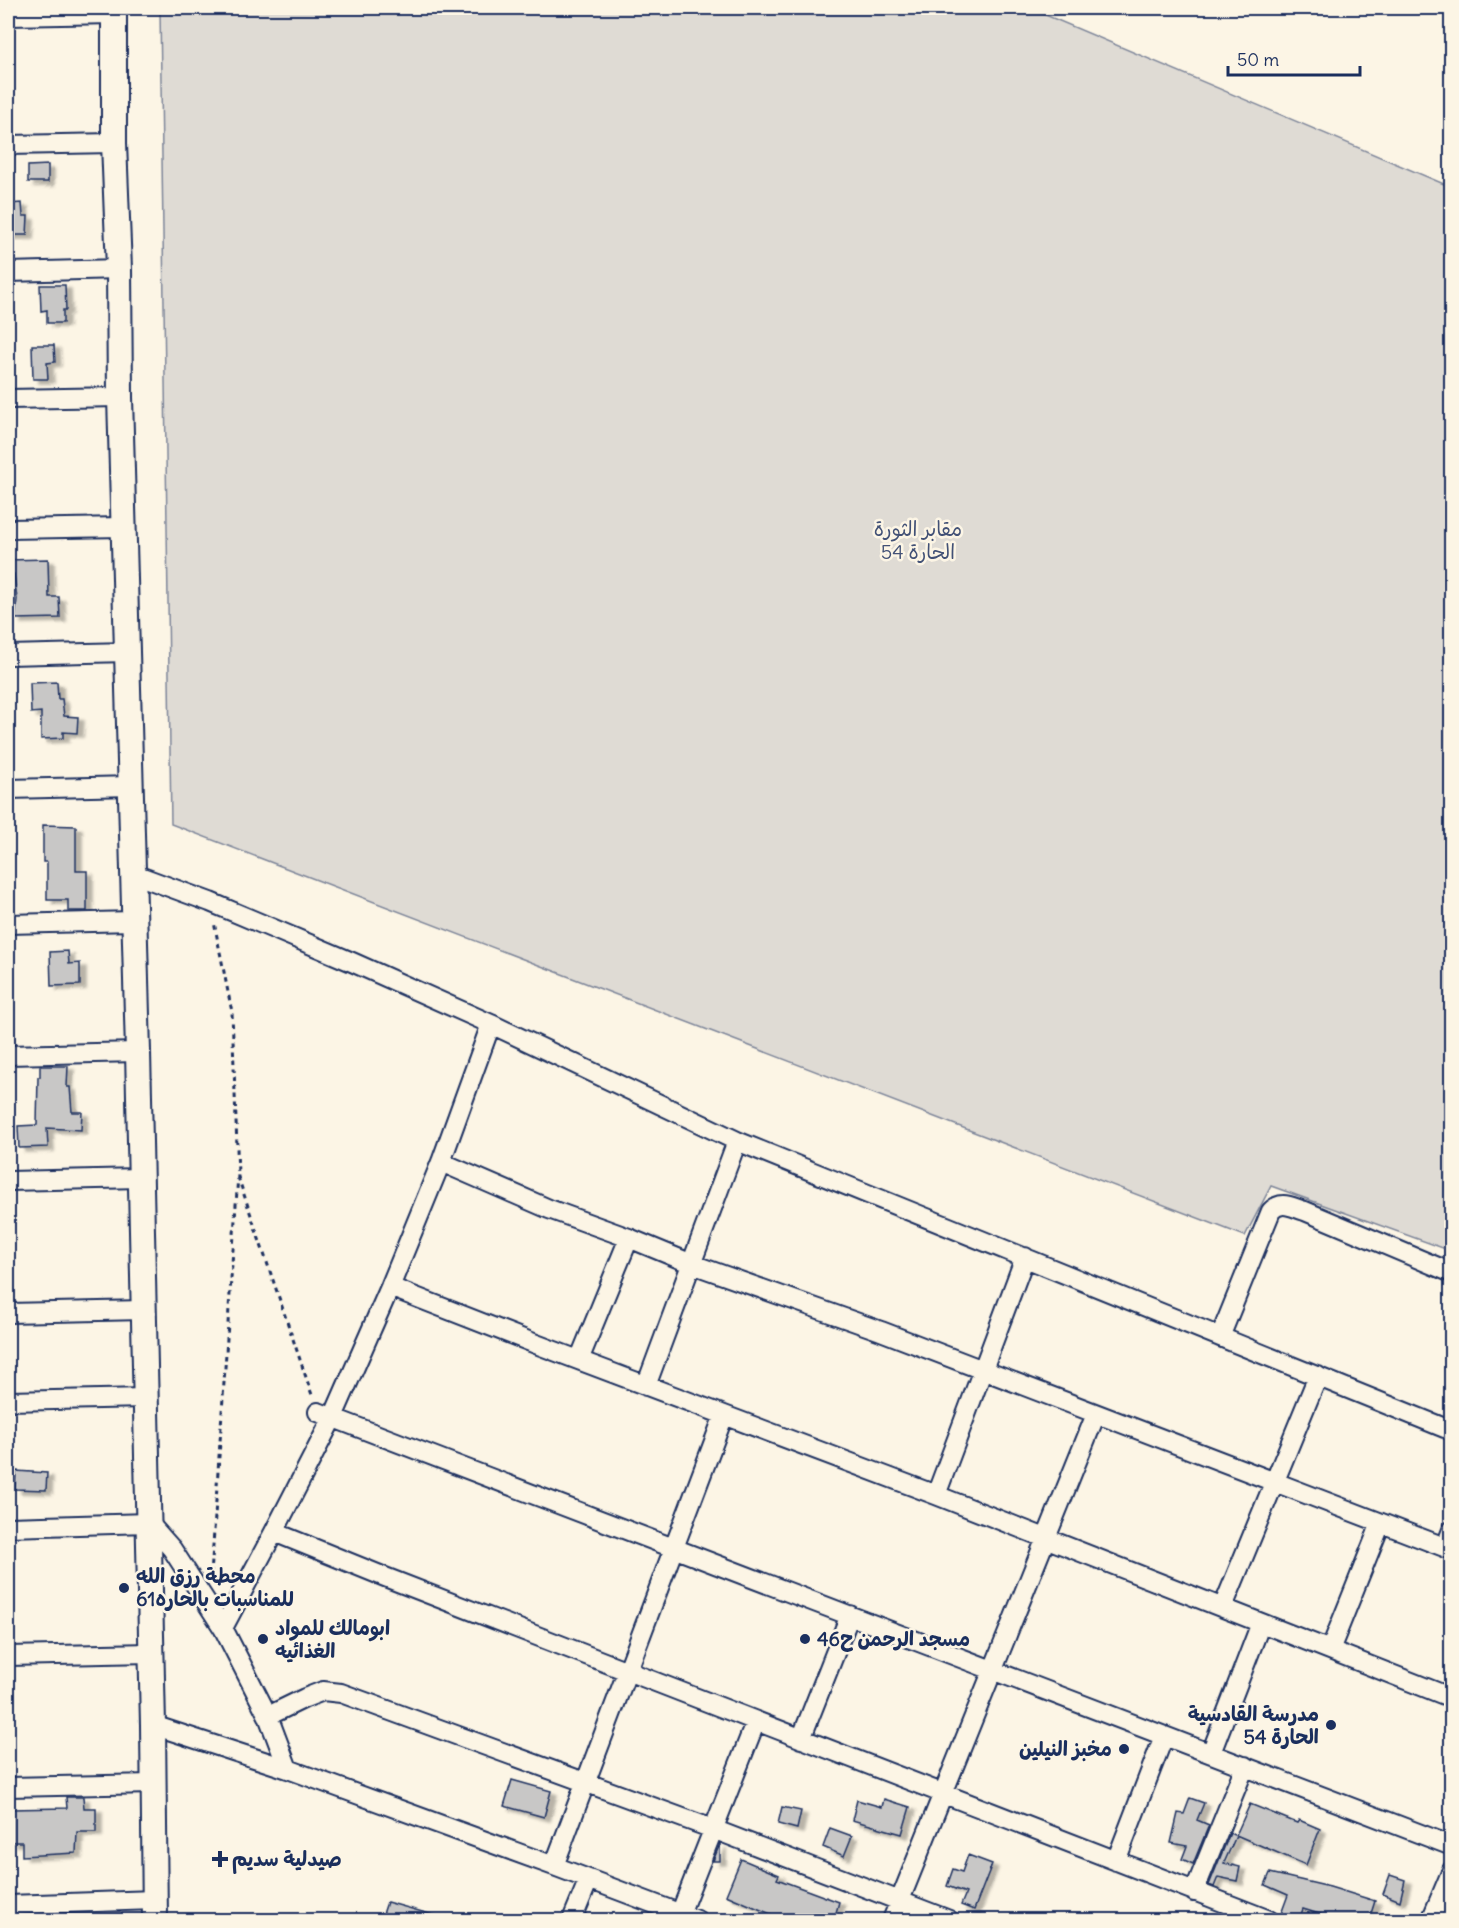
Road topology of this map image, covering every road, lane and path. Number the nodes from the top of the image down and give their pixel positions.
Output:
1 (115, 10) edge
2 (8, 16) edge
3 (114, 143) junction
4 (8, 145) edge
5 (119, 269) junction
6 (8, 272) edge
7 (120, 397) junction
8 (8, 399) edge
9 (124, 527) junction
10 (8, 529) edge
11 (127, 652) junction
12 (8, 655) edge
13 (132, 786) junction
14 (8, 789) edge
15 (134, 874) junction
16 (210, 902) junction
17 (134, 921) junction
18 (8, 924) edge
19 (490, 1024) junction
20 (138, 1052) junction
21 (8, 1055) edge
22 (737, 1141) junction
23 (441, 1162) junction
24 (238, 1175) junction
25 (141, 1178) junction
26 (8, 1181) edge
27 (629, 1238) junction
28 (1025, 1257) junction
29 (692, 1264) junction
30 (1452, 1273) edge
31 (390, 1287) junction
32 (144, 1310) junction
33 (8, 1313) edge
34 (1220, 1337) junction
35 (579, 1360) junction
36 (983, 1371) junction
37 (1318, 1376) junction
38 (646, 1386) junction
39 (146, 1398) junction
40 (8, 1401) edge
41 (1096, 1414) junction
42 (325, 1415) junction
43 (724, 1415) junction
44 (1452, 1431) edge
45 (1274, 1481) junction
46 (936, 1495) junction
47 (149, 1523) junction
48 (1381, 1523) junction
49 (8, 1527) edge
50 (1452, 1530) edge
51 (274, 1532) junction
52 (1046, 1538) junction
53 (674, 1547) junction
54 (1448, 1549) edge
55 (209, 1607) junction
56 (1223, 1607) junction
57 (850, 1615) junction
58 (1261, 1623) junction
59 (223, 1628) junction
60 (1330, 1650) junction
61 (152, 1653) junction
62 (8, 1656) edge
63 (626, 1670) junction
64 (993, 1670) junction
65 (1452, 1698) edge
66 (268, 1716) junction
67 (756, 1721) junction
68 (153, 1725) junction
69 (1164, 1736) junction
70 (801, 1739) junction
71 (1211, 1753) junction
72 (1245, 1766) junction
73 (288, 1769) junction
74 (585, 1783) junction
75 (154, 1784) junction
76 (8, 1787) edge
77 (943, 1794) junction
78 (713, 1829) junction
79 (1452, 1846) edge
80 (1116, 1861) junction
81 (554, 1866) junction
82 (1452, 1870) edge
83 (589, 1879) junction
84 (1194, 1892) junction
85 (899, 1901) junction
86 (8, 1905) edge
87 (155, 1910) edge
88 (689, 1917) edge
89 (572, 1920) edge
90 (892, 1920) edge
91 (949, 1920) edge
92 (1269, 1920) edge
93 (1431, 1920) edge

1 - 2 street
1 - 3 main road
3 - 4 street
3 - 5 main road
5 - 6 street
5 - 7 main road
7 - 8 street
7 - 9 main road
9 - 10 street
9 - 11 main road
11 - 12 street
11 - 13 main road
13 - 14 street
13 - 15 main road
15 - 16 street
15 - 17 main road
16 - 19 street
16 - 24 path
17 - 18 street
17 - 20 main road
19 - 22 street
19 - 23 street
20 - 21 street
20 - 25 main road
22 - 28 street
22 - 29 street
23 - 27 street
23 - 31 street
24 - 42 path
24 - 55 path
25 - 26 street
25 - 32 main road
27 - 29 street
27 - 35 street
28 - 34 street
28 - 36 street
29 - 36 street
29 - 38 street
30 - 34 street
31 - 35 street
31 - 42 street
32 - 33 street
32 - 39 main road
34 - 37 street
35 - 38 street
36 - 41 street
36 - 46 street
37 - 44 street
37 - 45 street
38 - 43 street
39 - 40 street
39 - 47 main road
41 - 45 street
41 - 52 street
42 - 51 street
42 - 53 street
43 - 46 street
43 - 53 street
45 - 48 street
45 - 56 street
46 - 52 street
47 - 49 street
47 - 55 street
47 - 61 main road
48 - 54 street
48 - 60 street
50 - 54 street
51 - 59 street
51 - 63 street
52 - 56 street
52 - 64 street
53 - 57 street
53 - 63 street
55 - 59 street
56 - 58 street
57 - 64 street
57 - 70 street
58 - 60 street
58 - 71 street
59 - 66 street
60 - 65 street
61 - 62 street
61 - 68 main road
63 - 67 street
63 - 74 street
64 - 69 street
64 - 77 street
66 - 73 street
66 - 74 street
67 - 70 street
67 - 78 street
68 - 73 street
68 - 75 main road
69 - 71 street
69 - 80 street
70 - 77 street
71 - 72 street
72 - 79 street
72 - 84 street
73 - 81 street
74 - 78 street
74 - 81 street
75 - 76 street
75 - 87 main road
77 - 80 street
77 - 85 street
78 - 85 street
78 - 88 street
80 - 84 street
81 - 83 street
82 - 93 street
83 - 88 street
83 - 89 street
84 - 92 street
85 - 90 street
85 - 91 street
86 - 87 street

